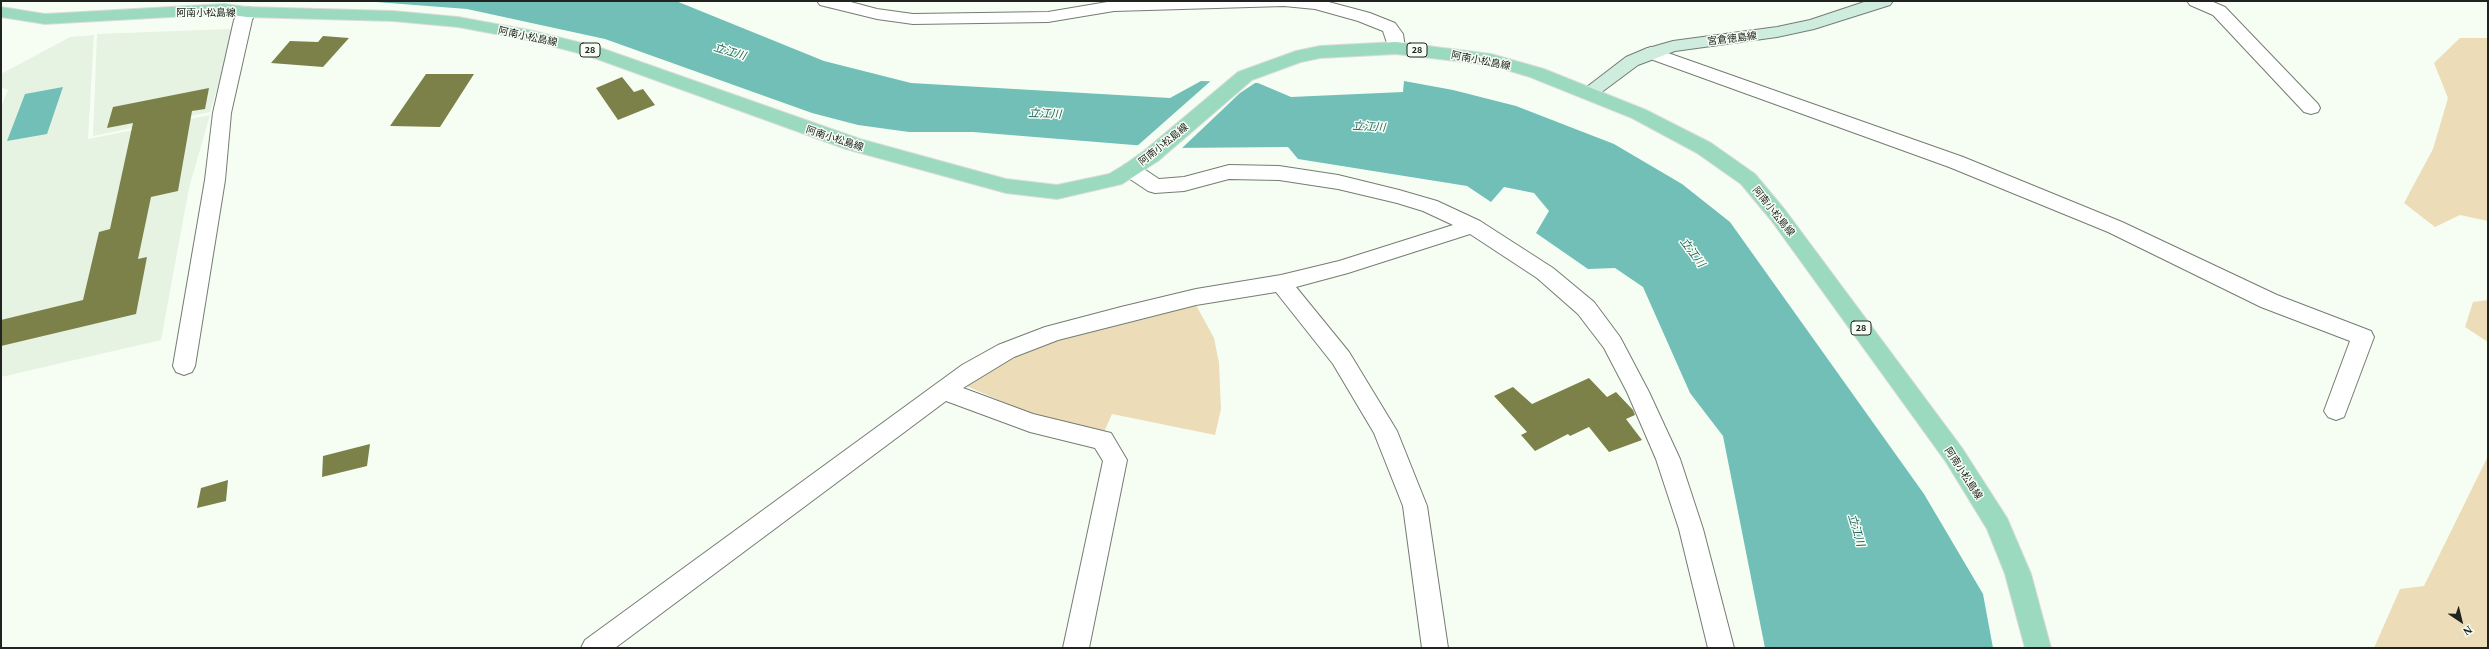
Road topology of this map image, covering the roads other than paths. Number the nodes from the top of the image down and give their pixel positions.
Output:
1 (826, 1) edge
2 (1884, 1) edge
3 (2196, 1) edge
4 (26, 2) edge
5 (2, 12) edge
6 (247, 12) junction
7 (1396, 48) junction
8 (1651, 53) junction
9 (1588, 93) junction
10 (2311, 108) dead end
11 (1131, 170) junction
12 (1473, 226) junction
13 (1281, 283) junction
14 (184, 366) dead end
15 (945, 391) junction
16 (2336, 411) dead end
17 (594, 648) edge
18 (1076, 648) edge
19 (1435, 648) edge
20 (1721, 648) edge
21 (2038, 648) edge

1 - 7 street
2 - 8 main road, 宮倉徳島線
3 - 10 street
4 - 5 main road, 阿南小松島線 / 28
5 - 6 main road, 阿南小松島線 / 28
6 - 11 main road, 阿南小松島線 / 28
6 - 14 street
7 - 9 main road, 阿南小松島線 / 28
7 - 11 main road, 阿南小松島線 / 28
8 - 9 main road, 宮倉徳島線
8 - 16 street
9 - 21 main road, 阿南小松島線 / 28
11 - 12 street
12 - 13 street
12 - 20 street
13 - 15 street
13 - 19 street
15 - 17 street
15 - 18 street

